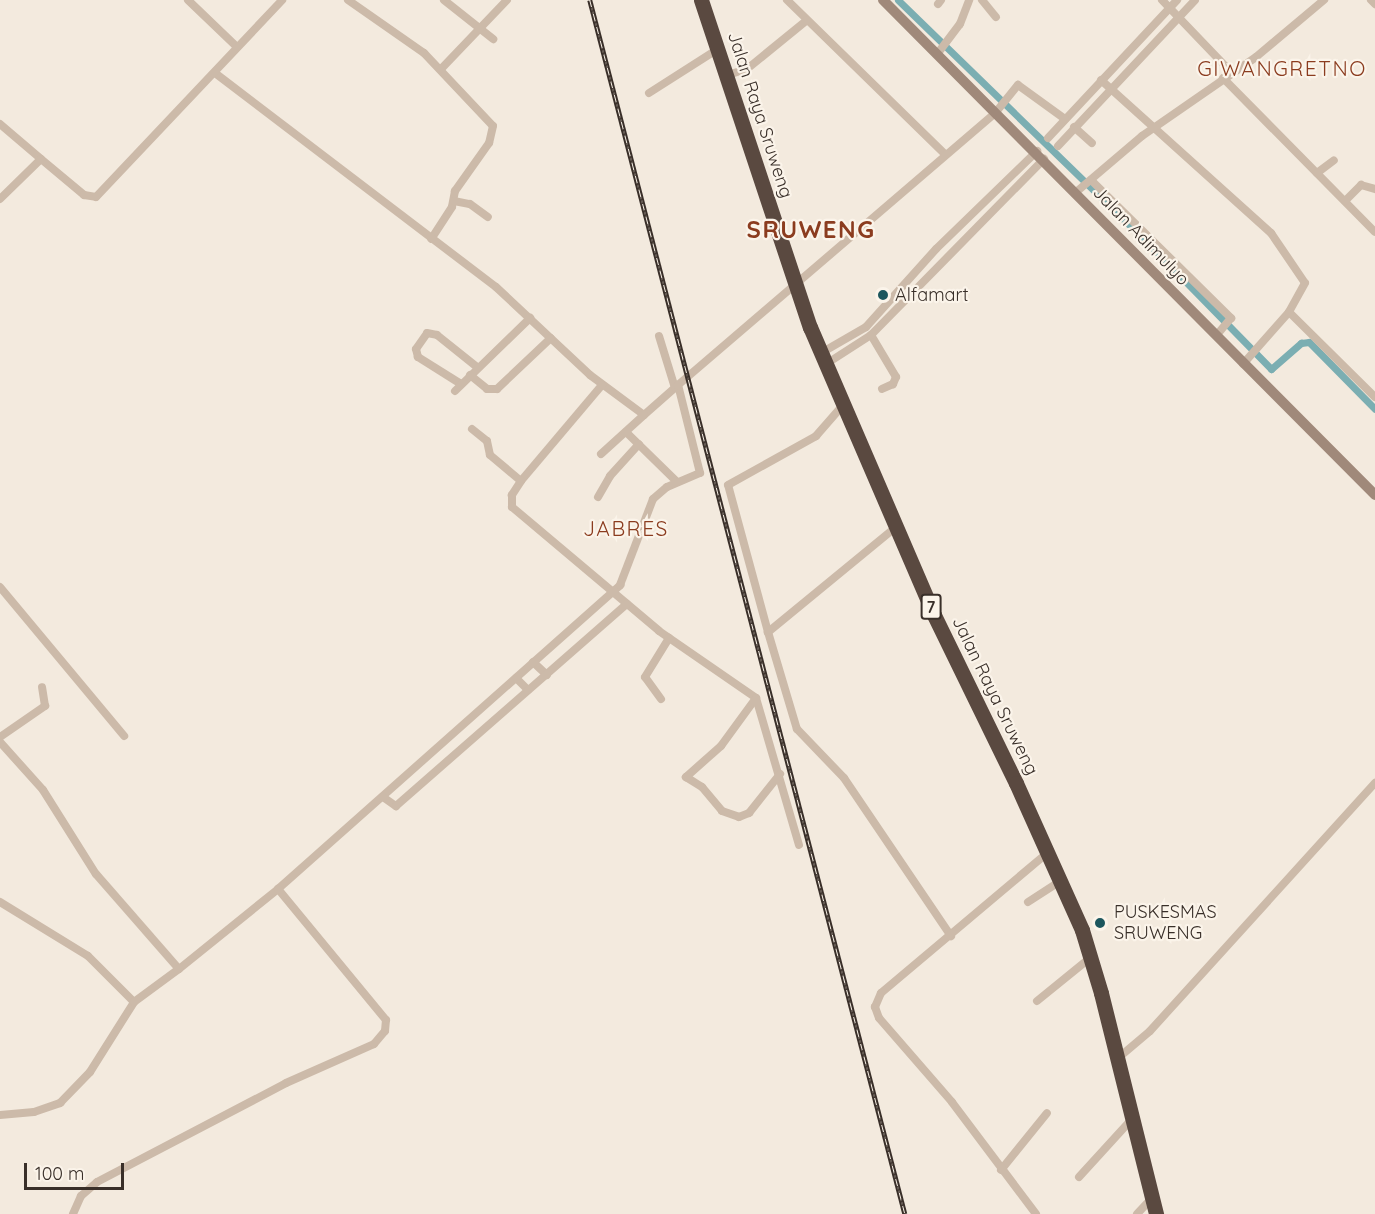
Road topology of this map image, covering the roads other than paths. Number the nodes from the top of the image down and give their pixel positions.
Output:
1 (188, 0) edge
2 (282, 0) edge
3 (348, 0) edge
4 (444, 0) edge
5 (507, 0) edge
6 (701, 0) edge
7 (787, 0) edge
8 (883, 0) edge
9 (969, 0) edge
10 (982, 0) edge
11 (1162, 0) edge
12 (1177, 0) edge
13 (1195, 0) edge
14 (1324, 0) edge
15 (1371, 0) edge
16 (1375, 4) edge
17 (1170, 7) junction
18 (1180, 16) junction
19 (996, 17) dead end
20 (807, 20) junction
21 (482, 30) junction
22 (493, 39) dead end
23 (237, 48) junction
24 (718, 49) junction
25 (940, 50) junction
26 (442, 69) junction
27 (215, 73) junction
28 (1232, 73) junction
29 (728, 75) junction
30 (1223, 78) junction
31 (1101, 80) junction
32 (1111, 88) junction
33 (649, 93) dead end
34 (998, 110) junction
35 (1065, 119) junction
36 (0, 124) edge
37 (1074, 127) junction
38 (1153, 128) junction
39 (1048, 138) dead end
40 (1092, 143) dead end
41 (1058, 146) dead end
42 (945, 154) junction
43 (1040, 155) junction
44 (40, 159) junction
45 (1334, 160) dead end
46 (1317, 173) junction
47 (1084, 185) junction
48 (1375, 189) edge
49 (0, 199) edge
50 (454, 201) junction
51 (1345, 201) junction
52 (488, 217) dead end
53 (1375, 232) edge
54 (431, 239) junction
55 (936, 249) junction
56 (944, 257) junction
57 (796, 286) junction
58 (1289, 312) junction
59 (530, 318) junction
60 (871, 335) junction
61 (659, 336) dead end
62 (1216, 336) junction
63 (550, 338) junction
64 (824, 358) junction
65 (1247, 360) junction
66 (477, 367) junction
67 (470, 375) junction
68 (461, 384) junction
69 (602, 385) junction
70 (676, 387) junction
71 (882, 389) dead end
72 (455, 392) dead end
73 (1375, 397) edge
74 (844, 403) junction
75 (644, 415) junction
76 (472, 429) dead end
77 (626, 432) junction
78 (639, 444) junction
79 (602, 454) dead end
80 (520, 481) junction
81 (678, 482) junction
82 (1375, 495) edge
83 (598, 497) dead end
84 (896, 527) junction
85 (0, 587) edge
86 (614, 591) junction
87 (627, 604) junction
88 (768, 632) junction
89 (669, 638) junction
90 (533, 662) junction
91 (547, 675) junction
92 (516, 678) junction
93 (42, 687) dead end
94 (528, 690) junction
95 (756, 698) junction
96 (661, 699) dead end
97 (124, 736) dead end
98 (0, 737) edge
99 (0, 742) edge
100 (780, 774) junction
101 (1375, 783) edge
102 (383, 797) junction
103 (799, 845) dead end
104 (1047, 853) junction
105 (1060, 881) junction
106 (278, 889) junction
107 (0, 902) edge
108 (1028, 902) dead end
109 (951, 936) junction
110 (1089, 958) junction
111 (179, 969) junction
112 (1037, 1001) dead end
113 (134, 1002) junction
114 (1117, 1059) junction
115 (1047, 1113) dead end
116 (0, 1115) edge
117 (1132, 1119) junction
118 (1001, 1170) junction
119 (1079, 1177) dead end
120 (1152, 1198) junction
121 (73, 1214) edge
122 (1036, 1214) edge
123 (1137, 1214) edge
124 (1156, 1214) edge

1 - 23 street
2 - 23 street
3 - 26 street
4 - 21 street
5 - 21 street
6 - 24 highway, Jalan Raya Sruweng / 7
7 - 20 street
8 - 25 street, Jalan Adimulyo
9 - 25 street
10 - 19 street
11 - 17 street
12 - 17 street
13 - 18 street
14 - 28 street
15 - 16 street
17 - 18 street
17 - 31 street
18 - 28 street
18 - 32 street
20 - 29 street
20 - 42 street
21 - 22 street
21 - 26 street
23 - 27 street
24 - 29 highway, Jalan Raya Sruweng / 7
24 - 33 street
25 - 34 street, Jalan Adimulyo
26 - 50 street
27 - 44 street
27 - 54 street
28 - 30 street
29 - 57 highway, Jalan Raya Sruweng / 7
30 - 38 street
30 - 46 street
31 - 32 street
31 - 35 street
32 - 37 street
32 - 38 street
34 - 35 street
34 - 42 street
34 - 43 street, Jalan Adimulyo
35 - 39 street
36 - 44 street
37 - 40 street
37 - 41 street
38 - 47 street
38 - 58 street
42 - 57 street
43 - 47 street, Jalan Adimulyo
43 - 55 street
43 - 56 street
44 - 49 street
45 - 46 street
46 - 51 street
47 - 62 street, Jalan Adimulyo
47 - 62 street
48 - 51 street
50 - 52 street
50 - 54 street
51 - 53 street
54 - 59 street
55 - 56 street
55 - 64 street
56 - 60 street
57 - 64 highway, Jalan Raya Sruweng / 7
57 - 70 street
58 - 65 street
58 - 73 street
59 - 63 street
59 - 66 street
60 - 64 street
60 - 71 street
61 - 70 street
62 - 65 street, Jalan Adimulyo
63 - 67 street
63 - 69 street
64 - 74 highway, Jalan Raya Sruweng / 7
65 - 82 street, Jalan Adimulyo
66 - 67 street
66 - 68 street
67 - 68 street
68 - 72 street
69 - 75 street
69 - 80 street
70 - 75 street
70 - 81 street
74 - 84 highway, Jalan Raya Sruweng / 7
74 - 88 street
75 - 77 street
76 - 80 street
77 - 78 street
77 - 79 street
78 - 81 street
78 - 83 street
80 - 86 street
81 - 86 street
84 - 88 street
84 - 104 highway, Jalan Raya Sruweng / 7
85 - 97 street
86 - 87 street
86 - 90 street
87 - 89 street
87 - 91 street
88 - 109 street
89 - 95 street
89 - 96 street
90 - 91 street
90 - 92 street
91 - 94 street
92 - 94 street
92 - 102 street
93 - 98 street
94 - 102 street
95 - 100 street
95 - 100 street
99 - 111 street
100 - 103 street
101 - 114 street
102 - 106 street
104 - 105 highway, Jalan Raya Sruweng / 7
104 - 109 street
105 - 108 street
105 - 110 highway, Jalan Raya Sruweng / 7
106 - 111 street
106 - 121 street
107 - 113 street
109 - 118 street
110 - 112 street
110 - 114 highway, Jalan Raya Sruweng / 7
111 - 113 street
113 - 116 street
114 - 117 highway, Jalan Raya Sruweng / 7
115 - 118 street
117 - 119 street
117 - 120 highway, Jalan Raya Sruweng / 7
118 - 122 street
120 - 123 street
120 - 124 highway, Jalan Raya Sruweng / 7

